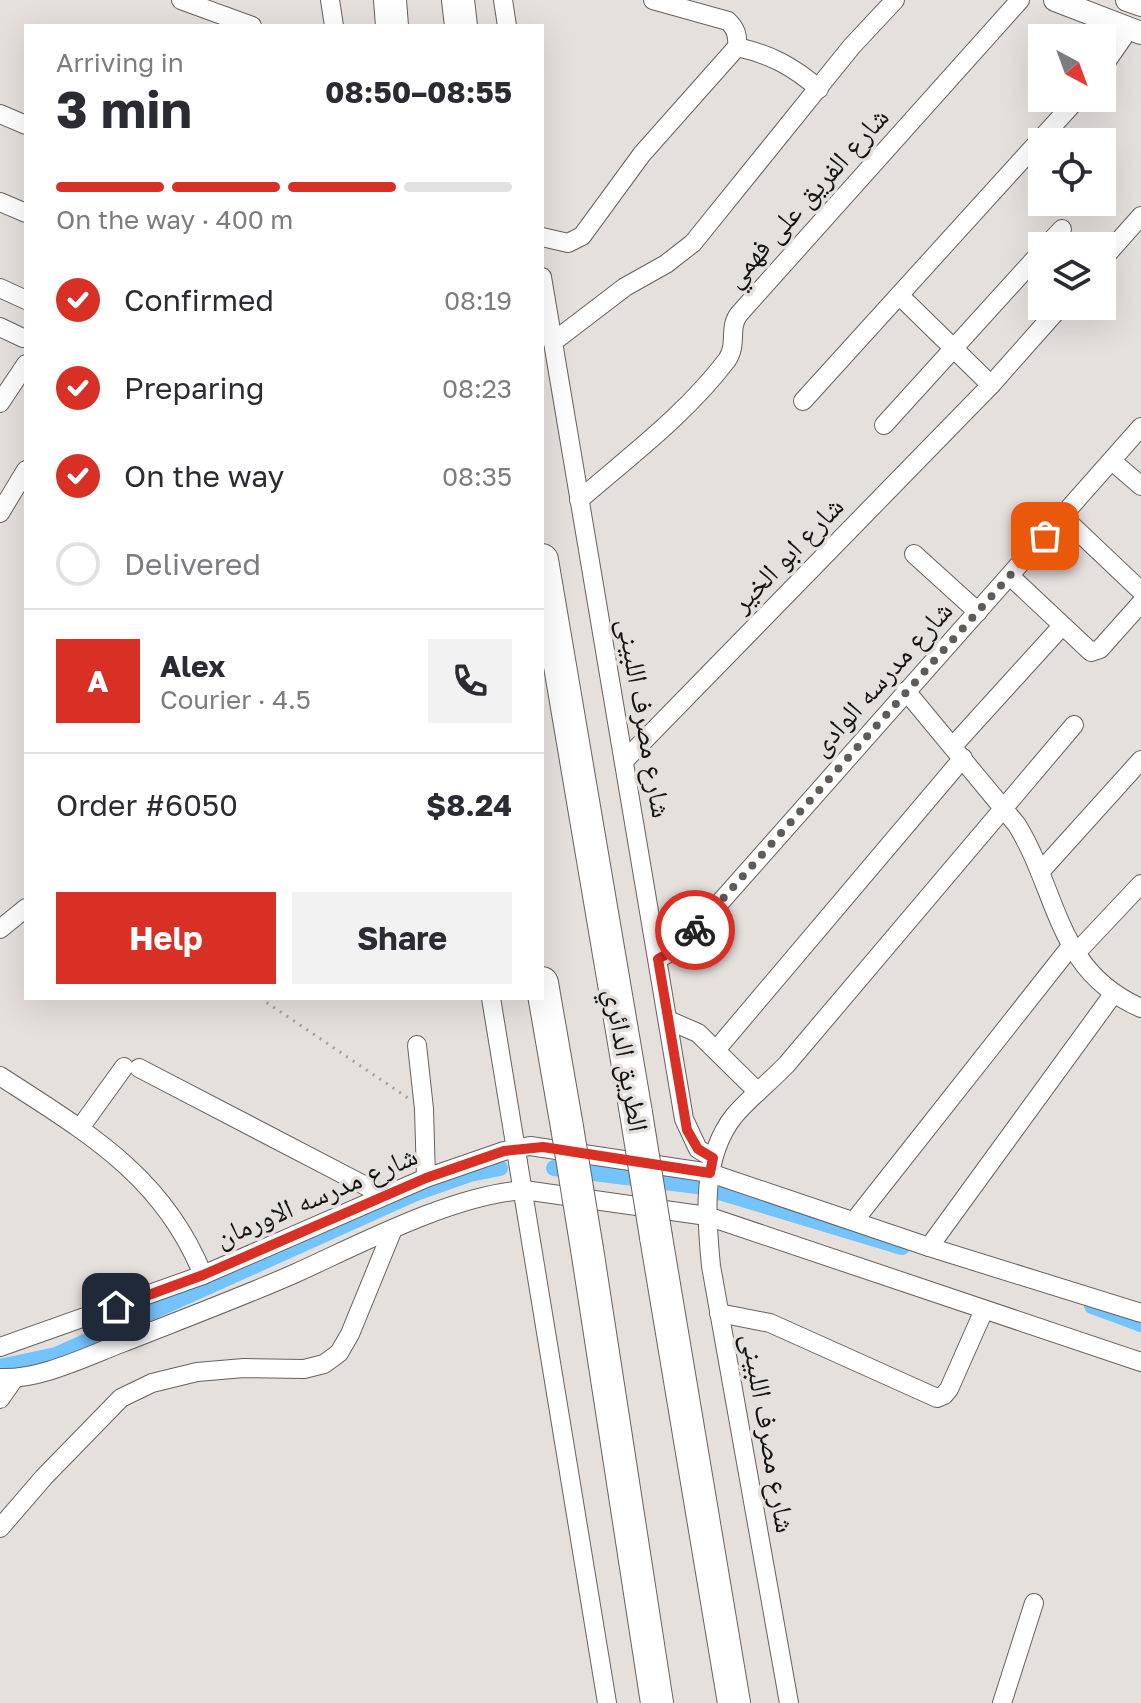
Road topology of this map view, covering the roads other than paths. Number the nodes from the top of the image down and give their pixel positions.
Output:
1 (181, 0) edge
2 (330, 0) edge
3 (390, 0) edge
4 (458, 0) edge
5 (503, 0) edge
6 (653, 0) edge
7 (895, 0) edge
8 (1020, 0) edge
9 (1055, 0) edge
10 (1127, 0) edge
11 (1141, 5) edge
12 (247, 24) edge
13 (334, 24) edge
14 (392, 24) edge
15 (461, 24) edge
16 (507, 24) edge
17 (1135, 31) edge
18 (737, 47) junction
19 (1116, 52) edge
20 (819, 89) junction
21 (1065, 112) edge
22 (0, 114) edge
23 (24, 124) edge
24 (0, 202) edge
25 (24, 212) edge
26 (1141, 216) edge
27 (1062, 229) dead end
28 (1059, 232) edge
29 (544, 237) edge
30 (1116, 244) edge
31 (1028, 266) edge
32 (0, 288) edge
33 (544, 289) edge
34 (900, 296) junction
35 (24, 299) edge
36 (1049, 320) edge
37 (0, 327) edge
38 (23, 338) dead end
39 (553, 342) junction
40 (953, 349) junction
41 (24, 367) edge
42 (991, 385) junction
43 (803, 401) dead end
44 (0, 403) edge
45 (884, 425) dead end
46 (1141, 427) edge
47 (1112, 461) junction
48 (24, 473) edge
49 (1141, 486) edge
50 (579, 500) junction
51 (0, 513) edge
52 (1063, 517) junction
53 (914, 554) dead end
54 (544, 572) edge
55 (1010, 576) junction
56 (1141, 591) edge
57 (1141, 603) edge
58 (978, 612) junction
59 (1062, 626) junction
60 (906, 691) junction
61 (1074, 725) dead end
62 (958, 752) junction
63 (1141, 760) edge
64 (624, 761) junction
65 (1003, 807) junction
66 (1040, 872) junction
67 (1141, 884) edge
68 (24, 910) edge
69 (0, 929) edge
70 (1074, 950) junction
71 (658, 959) junction
72 (1114, 993) junction
73 (544, 995) edge
74 (491, 1000) edge
75 (1139, 1005) edge
76 (668, 1020) junction
77 (417, 1045) dead end
78 (716, 1050) junction
79 (0, 1076) edge
80 (758, 1092) junction
81 (80, 1128) junction
82 (517, 1148) junction
83 (711, 1165) junction
84 (426, 1178) junction
85 (524, 1190) junction
86 (383, 1195) junction
87 (707, 1216) junction
88 (854, 1221) junction
89 (393, 1229) junction
90 (929, 1247) junction
91 (203, 1275) junction
92 (984, 1310) junction
93 (719, 1313) junction
94 (1141, 1313) edge
95 (0, 1347) edge
96 (1141, 1362) edge
97 (7, 1379) edge
98 (0, 1399) edge
99 (0, 1528) edge
100 (1034, 1603) dead end
101 (607, 1703) edge
102 (657, 1703) edge
103 (734, 1703) edge
104 (789, 1703) edge
105 (1002, 1703) edge

1 - 12 street
2 - 13 street
3 - 14 highway
4 - 15 highway
5 - 16 street
6 - 18 street
7 - 20 street
8 - 50 street, شارع الفريق على فهمي
9 - 17 street
10 - 11 street
17 - 19 street
18 - 20 street
18 - 29 street
20 - 39 street
21 - 34 street
22 - 23 street
24 - 25 street
26 - 30 street
27 - 28 street
31 - 40 street
32 - 35 street
33 - 39 street, شارع مصرف اللبينى
34 - 40 street
34 - 43 street
36 - 42 street, شارع ابو الخير
37 - 38 street
39 - 50 street, شارع مصرف اللبينى
40 - 42 street
40 - 45 street
41 - 44 street
42 - 64 street, شارع ابو الخير
46 - 47 street, شارع مدرسه الوادى
47 - 49 street
47 - 52 street, شارع مدرسه الوادى
48 - 51 street
50 - 64 street, شارع مصرف اللبينى
52 - 55 street, شارع مدرسه الوادى
52 - 56 street
53 - 58 street
54 - 103 highway, الطريق الدائري, bridge
55 - 58 street, شارع مدرسه الوادى
55 - 59 street
57 - 59 street
58 - 60 street, شارع مدرسه الوادى
59 - 62 street
60 - 62 street
60 - 71 street, شارع مدرسه الوادى
61 - 65 street
62 - 65 street
62 - 78 street
63 - 66 street
64 - 71 street, شارع مصرف اللبينى
65 - 66 street
65 - 80 street
66 - 70 street
67 - 70 street
68 - 69 street
70 - 72 street
70 - 88 street
71 - 76 street, شارع مصرف اللبينى
72 - 75 street
72 - 90 street
73 - 102 highway, bridge
74 - 82 street
76 - 78 street
76 - 83 street, شارع مصرف اللبينى
77 - 84 street
78 - 80 street
79 - 81 street
80 - 83 street
81 - 86 street
81 - 91 street
82 - 83 street, شارع مدرسه الاورمان
82 - 84 street, شارع مدرسه الاورمان
82 - 85 street
83 - 87 street, شارع مصرف اللبينى
83 - 88 street, شارع مدرسه الاورمان
84 - 86 street, شارع مدرسه الاورمان
85 - 87 street
85 - 89 street
85 - 101 street
86 - 91 street, شارع مدرسه الاورمان
87 - 92 street
87 - 93 street, شارع مصرف اللبينى
88 - 90 street, شارع مدرسه الاورمان
89 - 97 street
89 - 99 street
90 - 94 street, شارع مدرسه الاورمان
91 - 95 street, شارع مدرسه الاورمان
92 - 93 street
92 - 96 street
93 - 104 street, شارع مصرف اللبينى
97 - 98 street
100 - 105 street

